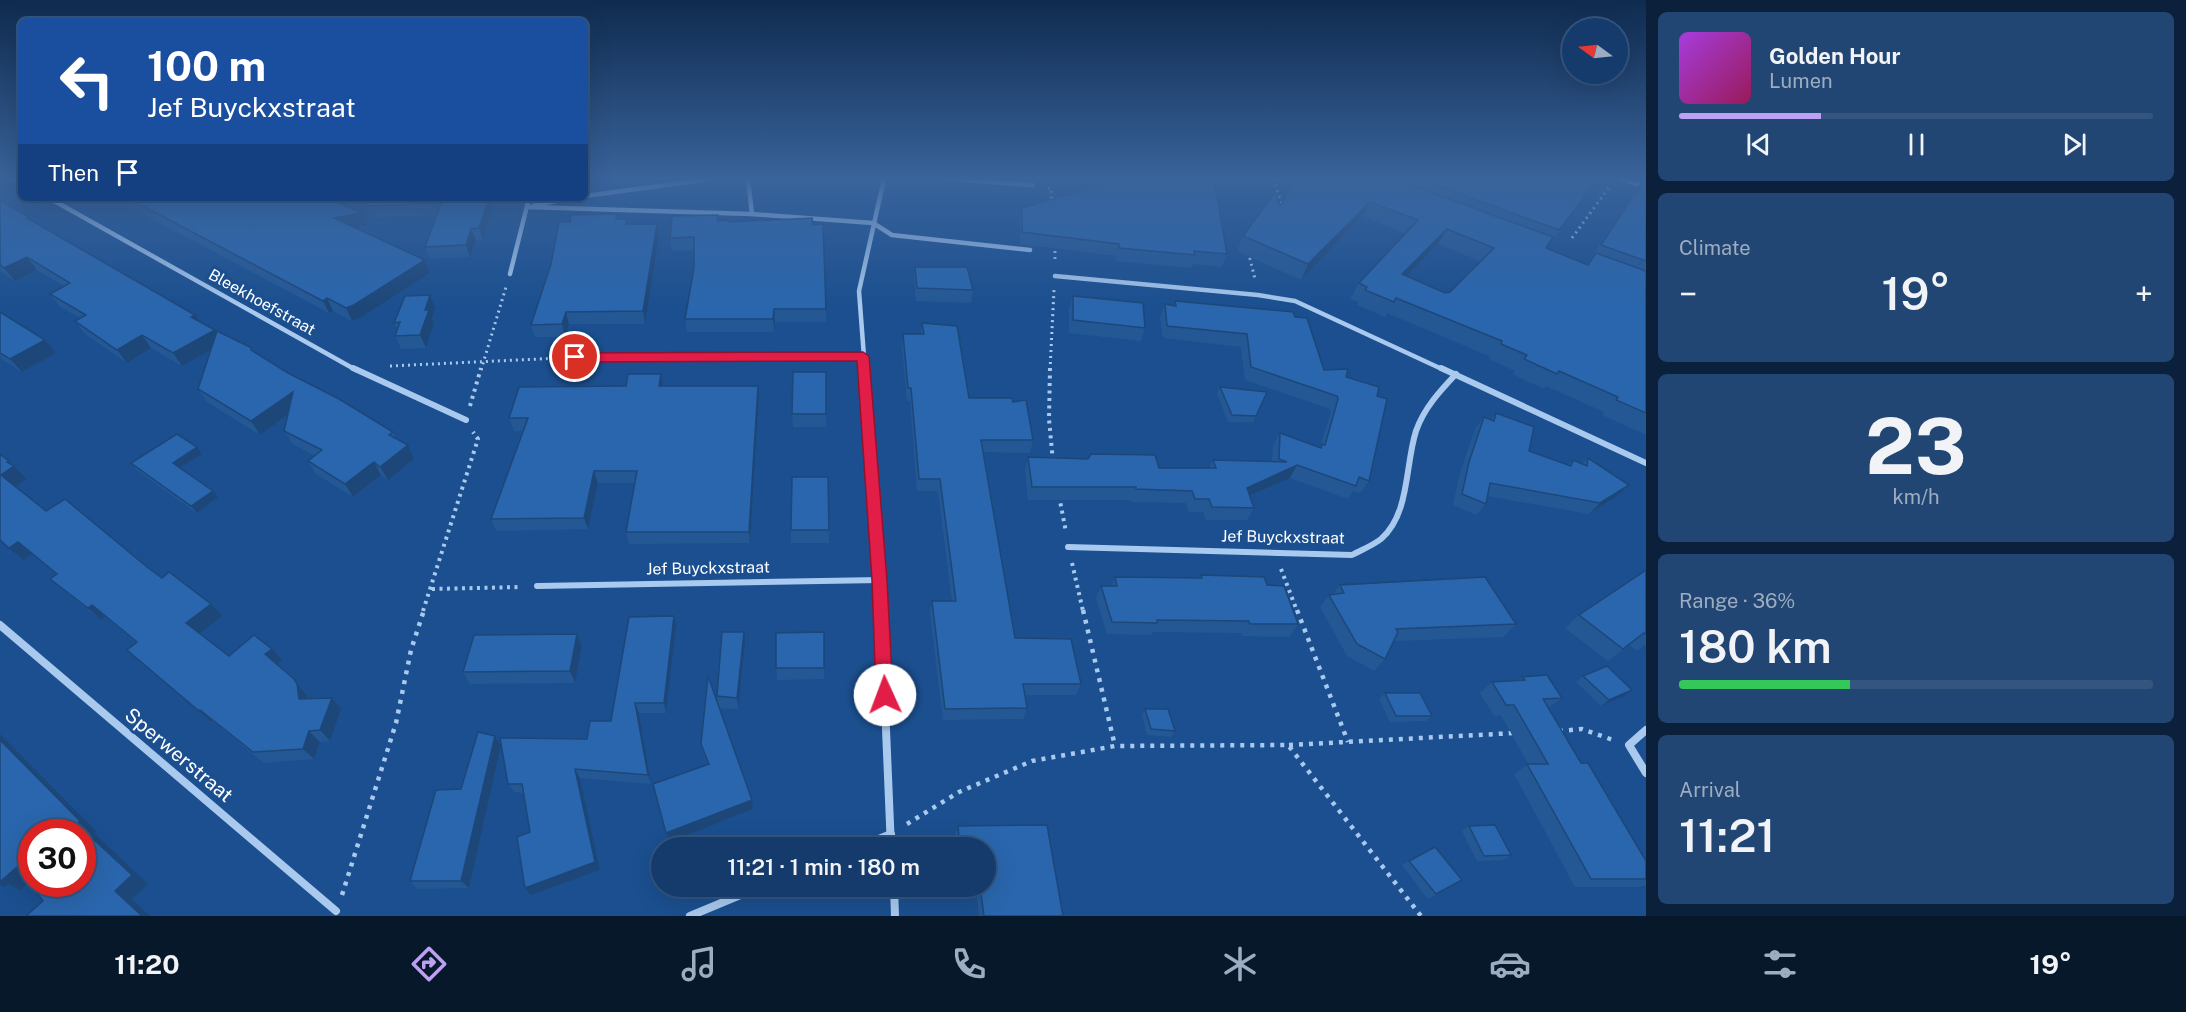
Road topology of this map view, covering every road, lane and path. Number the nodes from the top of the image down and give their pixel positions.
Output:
1 (91, 222) edge
2 (523, 222) edge
3 (856, 222) edge
4 (1584, 222) edge
5 (873, 223) junction
6 (1572, 238) dead end
7 (1055, 243) edge
8 (1030, 250) dead end
9 (1257, 251) edge
10 (510, 274) joint
11 (1055, 276) junction
12 (1258, 295) junction
13 (863, 356) junction
14 (575, 357) joint
15 (485, 361) junction
16 (385, 366) dead end
17 (1456, 374) junction
18 (466, 420) junction
19 (1646, 463) edge
20 (1054, 465) edge
21 (1058, 489) edge
22 (1068, 547) junction
23 (1275, 552) junction
24 (880, 580) junction
25 (537, 586) joint
26 (432, 589) junction
27 (0, 625) edge
28 (1646, 730) edge
29 (1547, 731) edge
30 (1524, 732) edge
31 (1347, 742) junction
32 (1288, 745) junction
33 (1629, 745) junction
34 (1115, 746) junction
35 (1646, 773) edge
36 (891, 834) junction
37 (884, 837) edge
38 (736, 897) edge
39 (894, 897) edge
40 (336, 911) joint
41 (690, 916) edge
42 (895, 916) edge
43 (1421, 916) edge

1 - 18 street, Bleekhoefstraat
2 - 10 street
3 - 5 street
4 - 6 path
5 - 8 street
5 - 13 street
7 - 11 path
9 - 12 path
10 - 15 path
11 - 12 street
11 - 20 path
12 - 17 street
13 - 14 street
13 - 24 street
14 - 15 path
15 - 16 path
15 - 18 path
17 - 19 street
17 - 23 street, Jef Buyckxstraat
18 - 26 path
21 - 22 path
22 - 23 street, Jef Buyckxstraat
22 - 34 path
23 - 31 path
24 - 25 street, Jef Buyckxstraat
24 - 36 street
25 - 26 path
26 - 40 path
27 - 40 street, Sperwerstraat
28 - 33 street
29 - 33 path
30 - 31 path
31 - 32 path
32 - 34 path
32 - 43 path
33 - 35 street
34 - 36 path
36 - 37 street
38 - 41 street
39 - 42 street

